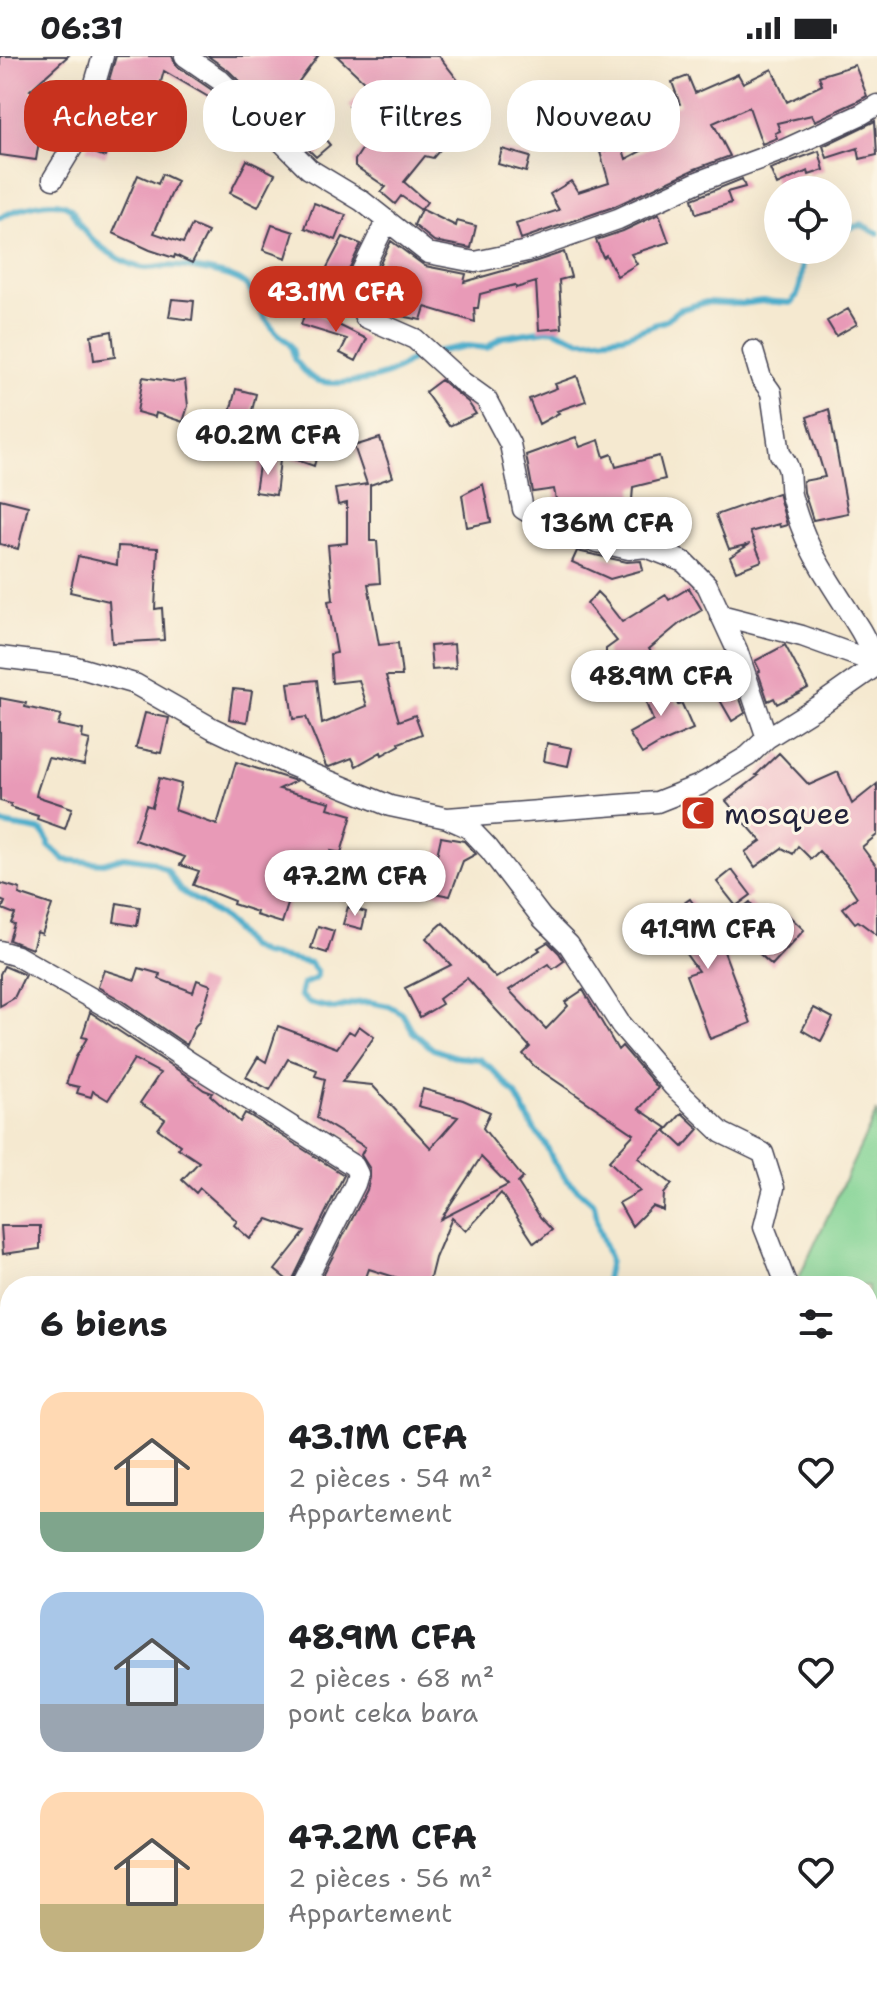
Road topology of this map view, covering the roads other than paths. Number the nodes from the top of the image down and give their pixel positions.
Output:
1 (103, 56) edge
2 (185, 56) edge
3 (877, 105) edge
4 (53, 179) dead end
5 (387, 220) junction
6 (753, 351) dead end
7 (720, 615) junction
8 (0, 657) edge
9 (877, 663) edge
10 (767, 738) junction
11 (447, 818) junction
12 (0, 951) edge
13 (308, 1276) edge
14 (783, 1276) edge

1 - 4 street
2 - 5 street
3 - 5 street
5 - 7 street
6 - 9 street
7 - 9 street
7 - 10 street
8 - 11 street
9 - 10 street
10 - 11 street
11 - 14 street
12 - 13 street

